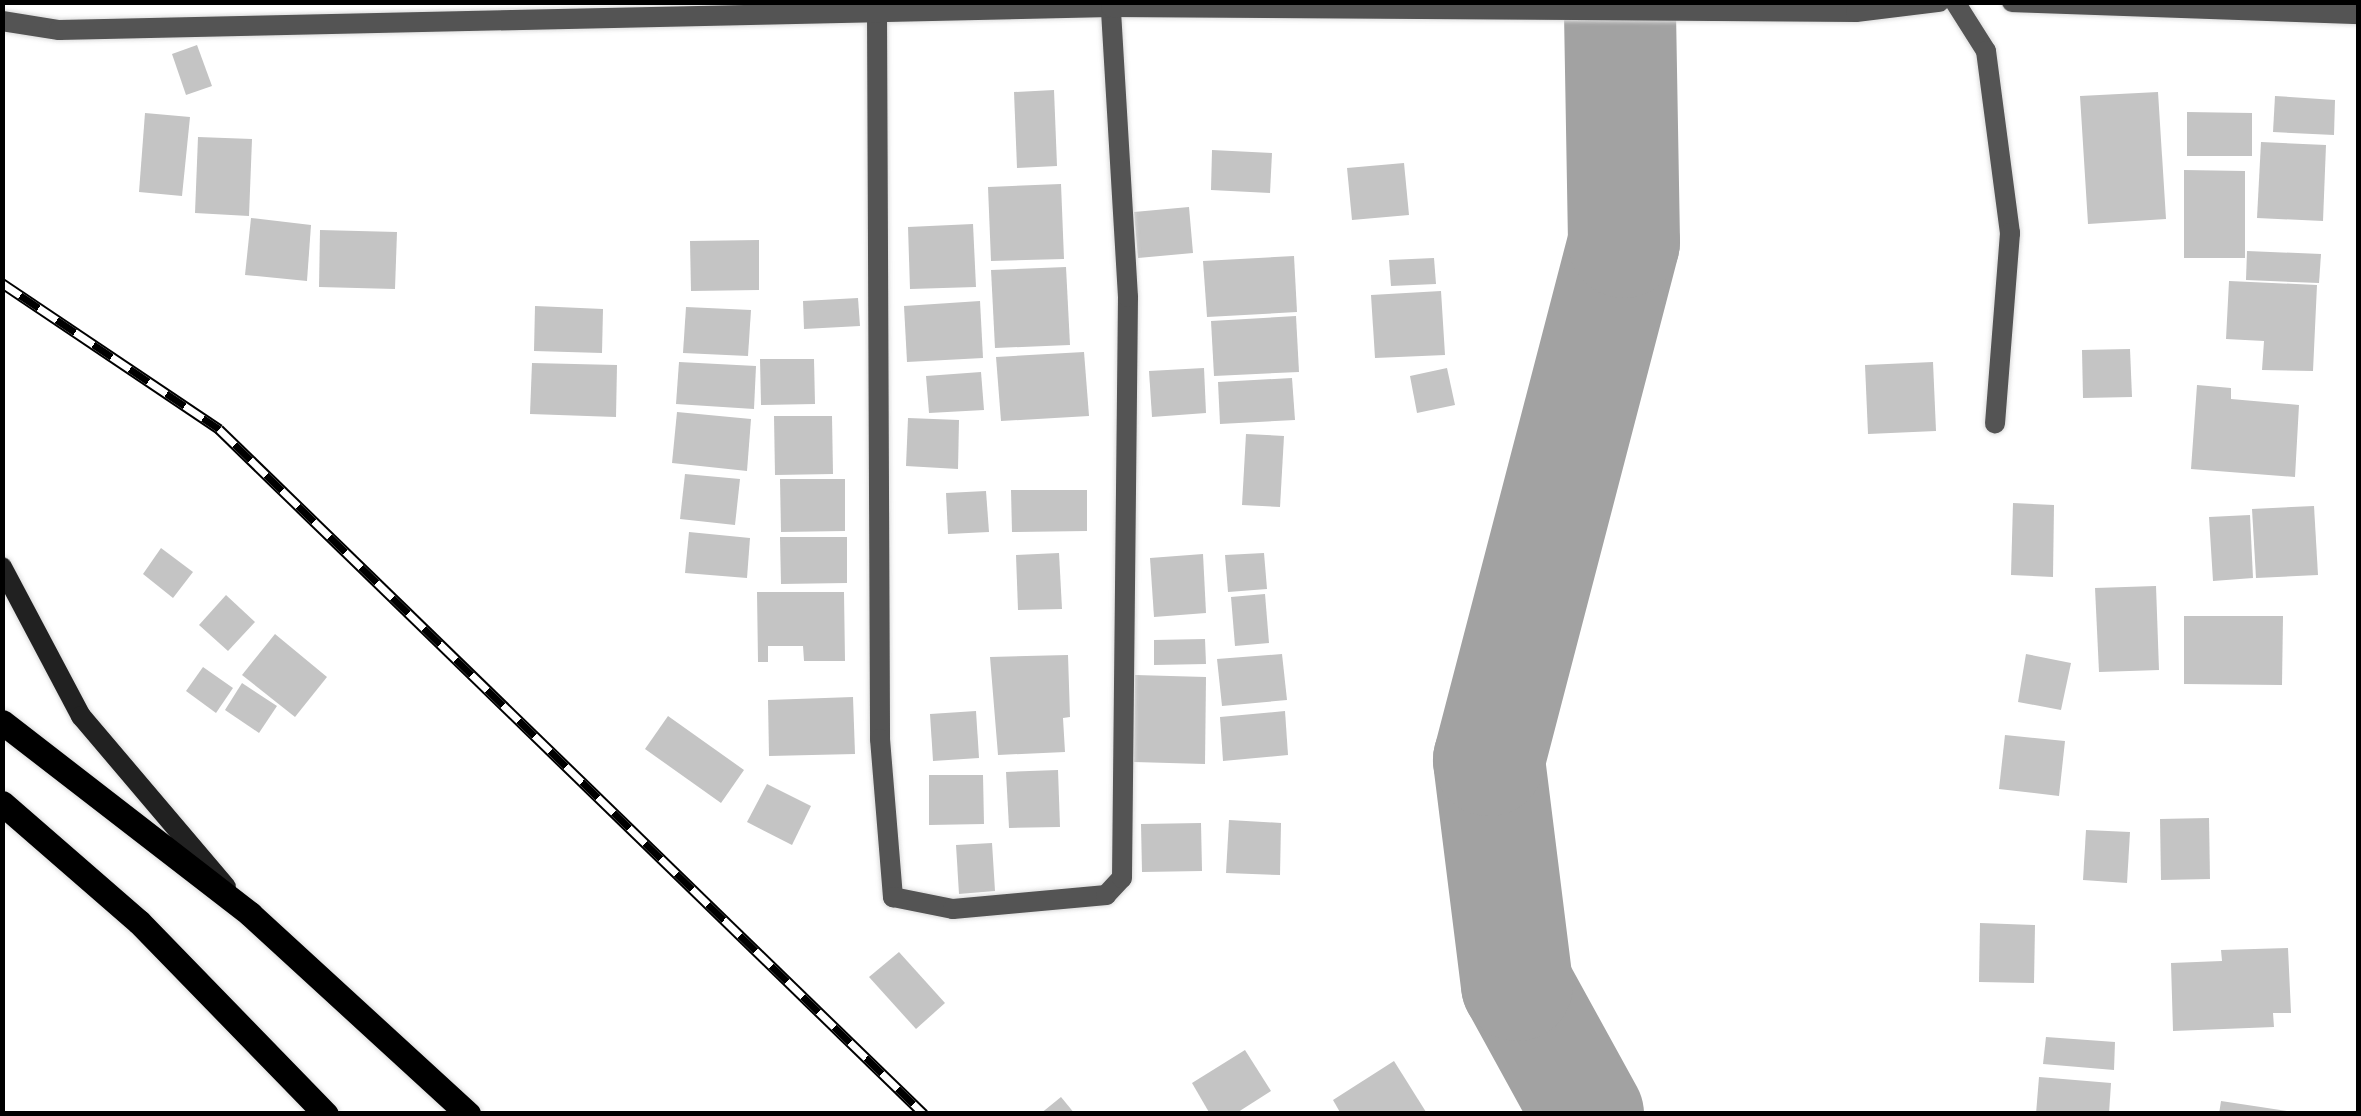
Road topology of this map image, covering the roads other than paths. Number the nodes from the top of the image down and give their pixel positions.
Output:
1 (1939, 2) edge
2 (1955, 2) edge
3 (2012, 2) edge
4 (1112, 7) junction
5 (877, 12) junction
6 (2358, 14) edge
7 (2, 21) edge
8 (1995, 423) dead end
9 (2, 567) edge
10 (2, 722) edge
11 (2, 803) edge
12 (250, 914) junction
13 (326, 1114) edge
14 (468, 1114) edge

1 - 4 street
2 - 8 street
3 - 6 street
4 - 5 street
4 - 5 street
5 - 7 street
9 - 12 street
10 - 12 main road
11 - 13 main road
12 - 14 main road

